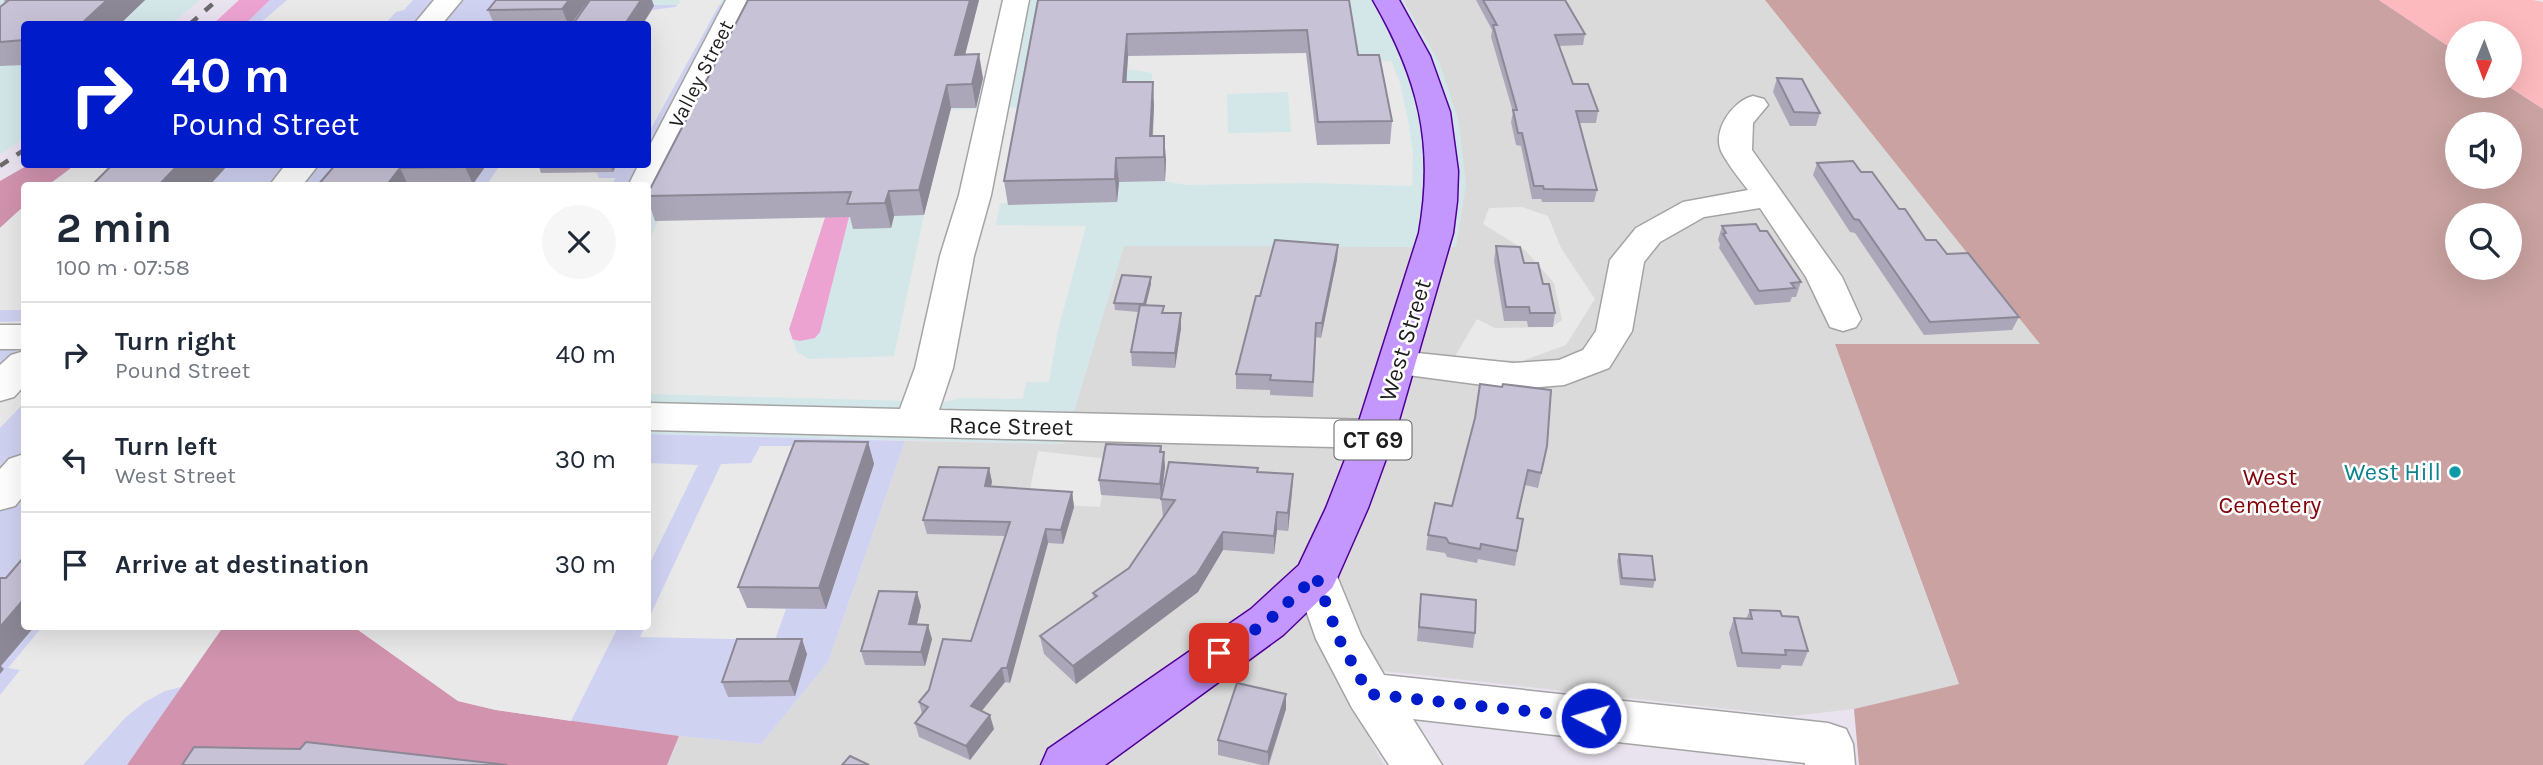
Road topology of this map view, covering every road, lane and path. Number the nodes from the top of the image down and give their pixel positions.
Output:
1 (449, 0) edge
2 (739, 0) edge
3 (1016, 0) edge
4 (1386, 0) edge
5 (430, 21) edge
6 (1753, 105) dead end
7 (300, 168) edge
8 (288, 182) edge
9 (646, 182) edge
10 (1767, 197) junction
11 (1843, 319) dead end
12 (0, 337) edge
13 (21, 337) edge
14 (1398, 363) junction
15 (21, 367) edge
16 (0, 388) edge
17 (651, 417) edge
18 (914, 424) junction
19 (1375, 434) junction
20 (21, 472) edge
21 (0, 495) edge
22 (1316, 576) junction
23 (1369, 694) junction
24 (1066, 765) edge
25 (1417, 765) edge
26 (1830, 765) edge

1 - 5 street
2 - 9 street, Valley Street
3 - 18 street
4 - 14 main road, West Street / CT 69
6 - 10 street
7 - 8 street
10 - 11 street
10 - 14 street
12 - 13 street
14 - 19 main road, West Street / CT 69
15 - 16 street
17 - 18 street, Race Street
18 - 19 street, Race Street
19 - 22 main road, West Street / CT 69
20 - 21 street
22 - 23 street
22 - 24 main road, West Street / CT 69
23 - 25 street
23 - 26 street

